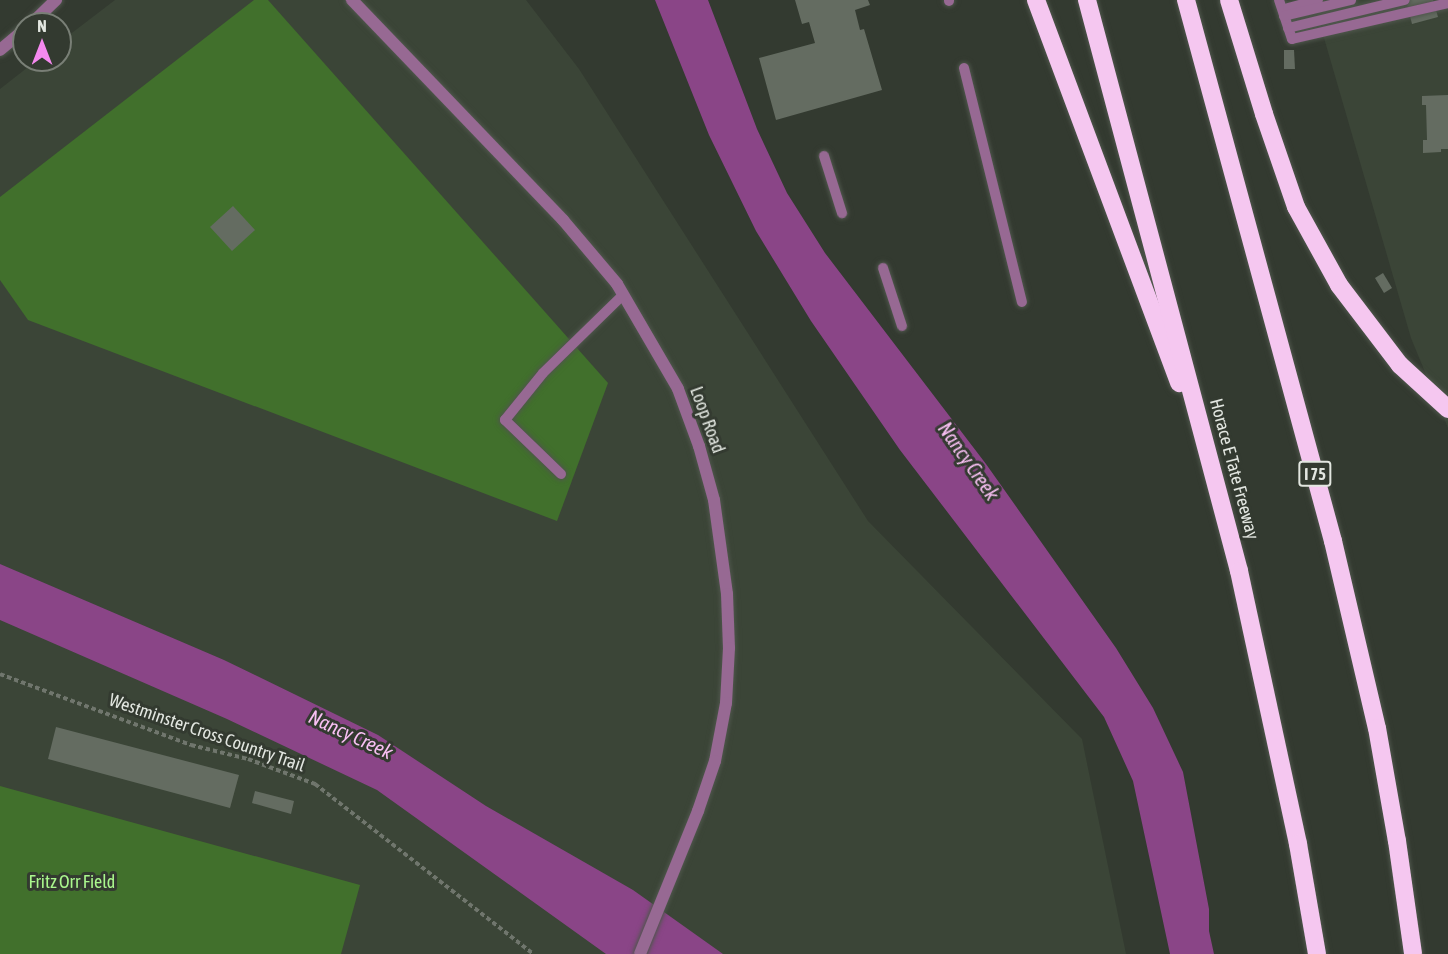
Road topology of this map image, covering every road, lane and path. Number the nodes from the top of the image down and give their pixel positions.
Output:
1 (56, 0) edge
2 (352, 0) edge
3 (1036, 0) edge
4 (1087, 0) edge
5 (1186, 0) edge
6 (1230, 0) edge
7 (1318, 0) edge
8 (1350, 0) edge
9 (1405, 0) edge
10 (1448, 3) edge
11 (1281, 9) edge
12 (44, 12) edge
13 (1288, 28) junction
14 (12, 40) edge
15 (0, 50) edge
16 (964, 69) dead end
17 (824, 156) dead end
18 (842, 213) dead end
19 (883, 268) dead end
20 (623, 295) junction
21 (1022, 302) dead end
22 (902, 326) dead end
23 (1448, 409) edge
24 (561, 474) dead end
25 (1217, 485) junction
26 (0, 674) edge
27 (533, 954) edge
28 (640, 954) edge
29 (1317, 954) edge
30 (1413, 954) edge

1 - 12 street
2 - 20 street, Loop Road
3 - 25 highway
4 - 25 highway, Horace E Tate Freeway
5 - 30 highway, I 75
6 - 23 highway
7 - 11 lane
8 - 11 lane
9 - 13 lane
10 - 13 lane
11 - 13 lane
14 - 15 street
16 - 21 lane
17 - 18 lane
19 - 22 lane
20 - 24 lane
20 - 28 street, Loop Road
25 - 29 highway, Horace E Tate Freeway
26 - 27 path, Westminster Cross Country Trail

